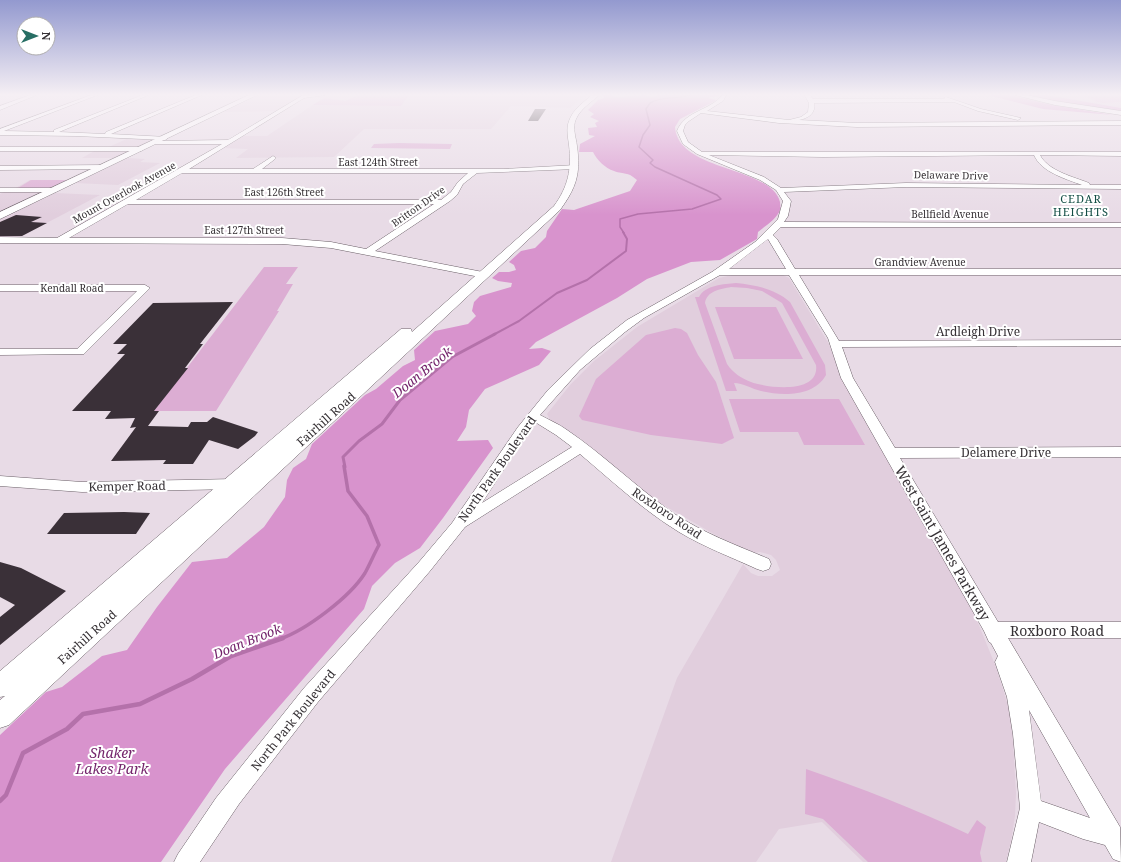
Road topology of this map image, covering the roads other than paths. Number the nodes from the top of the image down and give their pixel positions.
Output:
1 (22, 134) edge
2 (83, 134) edge
3 (173, 134) edge
4 (243, 134) edge
5 (568, 134) edge
6 (681, 134) edge
7 (104, 135) joint
8 (165, 138) junction
9 (6, 142) edge
10 (156, 142) junction
11 (230, 142) junction
12 (140, 149) junction
13 (0, 150) edge
14 (700, 153) junction
15 (1002, 153) junction
16 (1036, 153) junction
17 (1121, 154) edge
18 (272, 158) dead end
19 (1023, 159) dead end
20 (1030, 162) dead end
21 (103, 167) junction
22 (571, 167) junction
23 (0, 168) edge
24 (181, 171) junction
25 (255, 171) junction
26 (474, 172) junction
27 (1058, 187) junction
28 (1099, 187) junction
29 (1121, 187) edge
30 (0, 190) edge
31 (55, 190) junction
32 (780, 190) junction
33 (126, 202) junction
34 (442, 202) junction
35 (0, 216) edge
36 (779, 224) junction
37 (1118, 226) edge
38 (768, 235) junction
39 (0, 240) edge
40 (58, 241) junction
41 (368, 252) junction
42 (718, 272) junction
43 (1121, 272) edge
44 (792, 273) junction
45 (479, 274) junction
46 (0, 288) edge
47 (1121, 343) edge
48 (836, 344) junction
49 (0, 352) edge
50 (360, 372) junction
51 (374, 375) junction
52 (533, 416) junction
53 (580, 447) junction
54 (1121, 452) edge
55 (891, 453) junction
56 (0, 481) edge
57 (231, 484) junction
58 (254, 484) junction
59 (457, 526) junction
60 (763, 564) dead end
61 (131, 584) junction
62 (993, 630) junction
63 (1121, 630) edge
64 (0, 686) edge
65 (0, 716) edge
66 (1031, 808) junction
67 (1116, 843) edge
68 (186, 862) edge
69 (1019, 862) edge

1 - 9 street
2 - 7 street
3 - 8 main road
4 - 11 street, Mount Overlook Avenue
5 - 22 main road, Fairhill Road
6 - 14 street
7 - 8 street
8 - 10 main road
10 - 11 street
10 - 12 main road
11 - 24 street, Mount Overlook Avenue
12 - 13 street
12 - 21 main road
14 - 15 street
14 - 32 street
15 - 16 street
15 - 19 street
16 - 17 street
16 - 28 street
18 - 25 street
20 - 27 street
21 - 23 street
21 - 31 main road
22 - 26 street, East 124th Street
22 - 45 main road, Fairhill Road
24 - 25 street, East 124th Street
24 - 33 street, Mount Overlook Avenue
25 - 26 street, East 124th Street
26 - 34 street, Britton Drive
27 - 28 street, Delaware Drive
27 - 32 street, Delaware Drive
28 - 29 street, Delaware Drive
30 - 31 street
31 - 35 main road
32 - 36 street, North Park Boulevard
33 - 34 street, East 126th Street
33 - 40 street, Mount Overlook Avenue
34 - 41 street, Britton Drive
36 - 37 street, Bellfield Avenue
36 - 38 street, North Park Boulevard
38 - 42 street, North Park Boulevard
38 - 44 street, West Saint James Parkway
39 - 40 street, East 127th Street
40 - 41 street, East 127th Street
41 - 45 street, East 127th Street
42 - 44 street, Grandview Avenue
42 - 52 street, North Park Boulevard
43 - 44 street, Grandview Avenue
44 - 48 street, West Saint James Parkway
45 - 50 main road, Fairhill Road
45 - 51 main road, Fairhill Road
46 - 49 street, Kendall Road
47 - 48 street, Ardleigh Drive
48 - 55 street, West Saint James Parkway
50 - 51 main road
50 - 57 main road, Fairhill Road
51 - 58 main road, Fairhill Road
52 - 53 street, Roxboro Road
52 - 59 street, North Park Boulevard
53 - 59 street
53 - 60 street, Roxboro Road
54 - 55 street, Delamere Drive
55 - 62 street, West Saint James Parkway
56 - 57 street, Kemper Road
57 - 58 street, Kemper Road
57 - 61 main road, Fairhill Road
58 - 61 main road, Fairhill Road
59 - 68 street, North Park Boulevard
61 - 64 main road, Fairhill Road
61 - 65 main road, Fairhill Road
62 - 63 street, Roxboro Road
62 - 66 street
62 - 67 street, West Saint James Parkway
66 - 67 street
66 - 69 street

